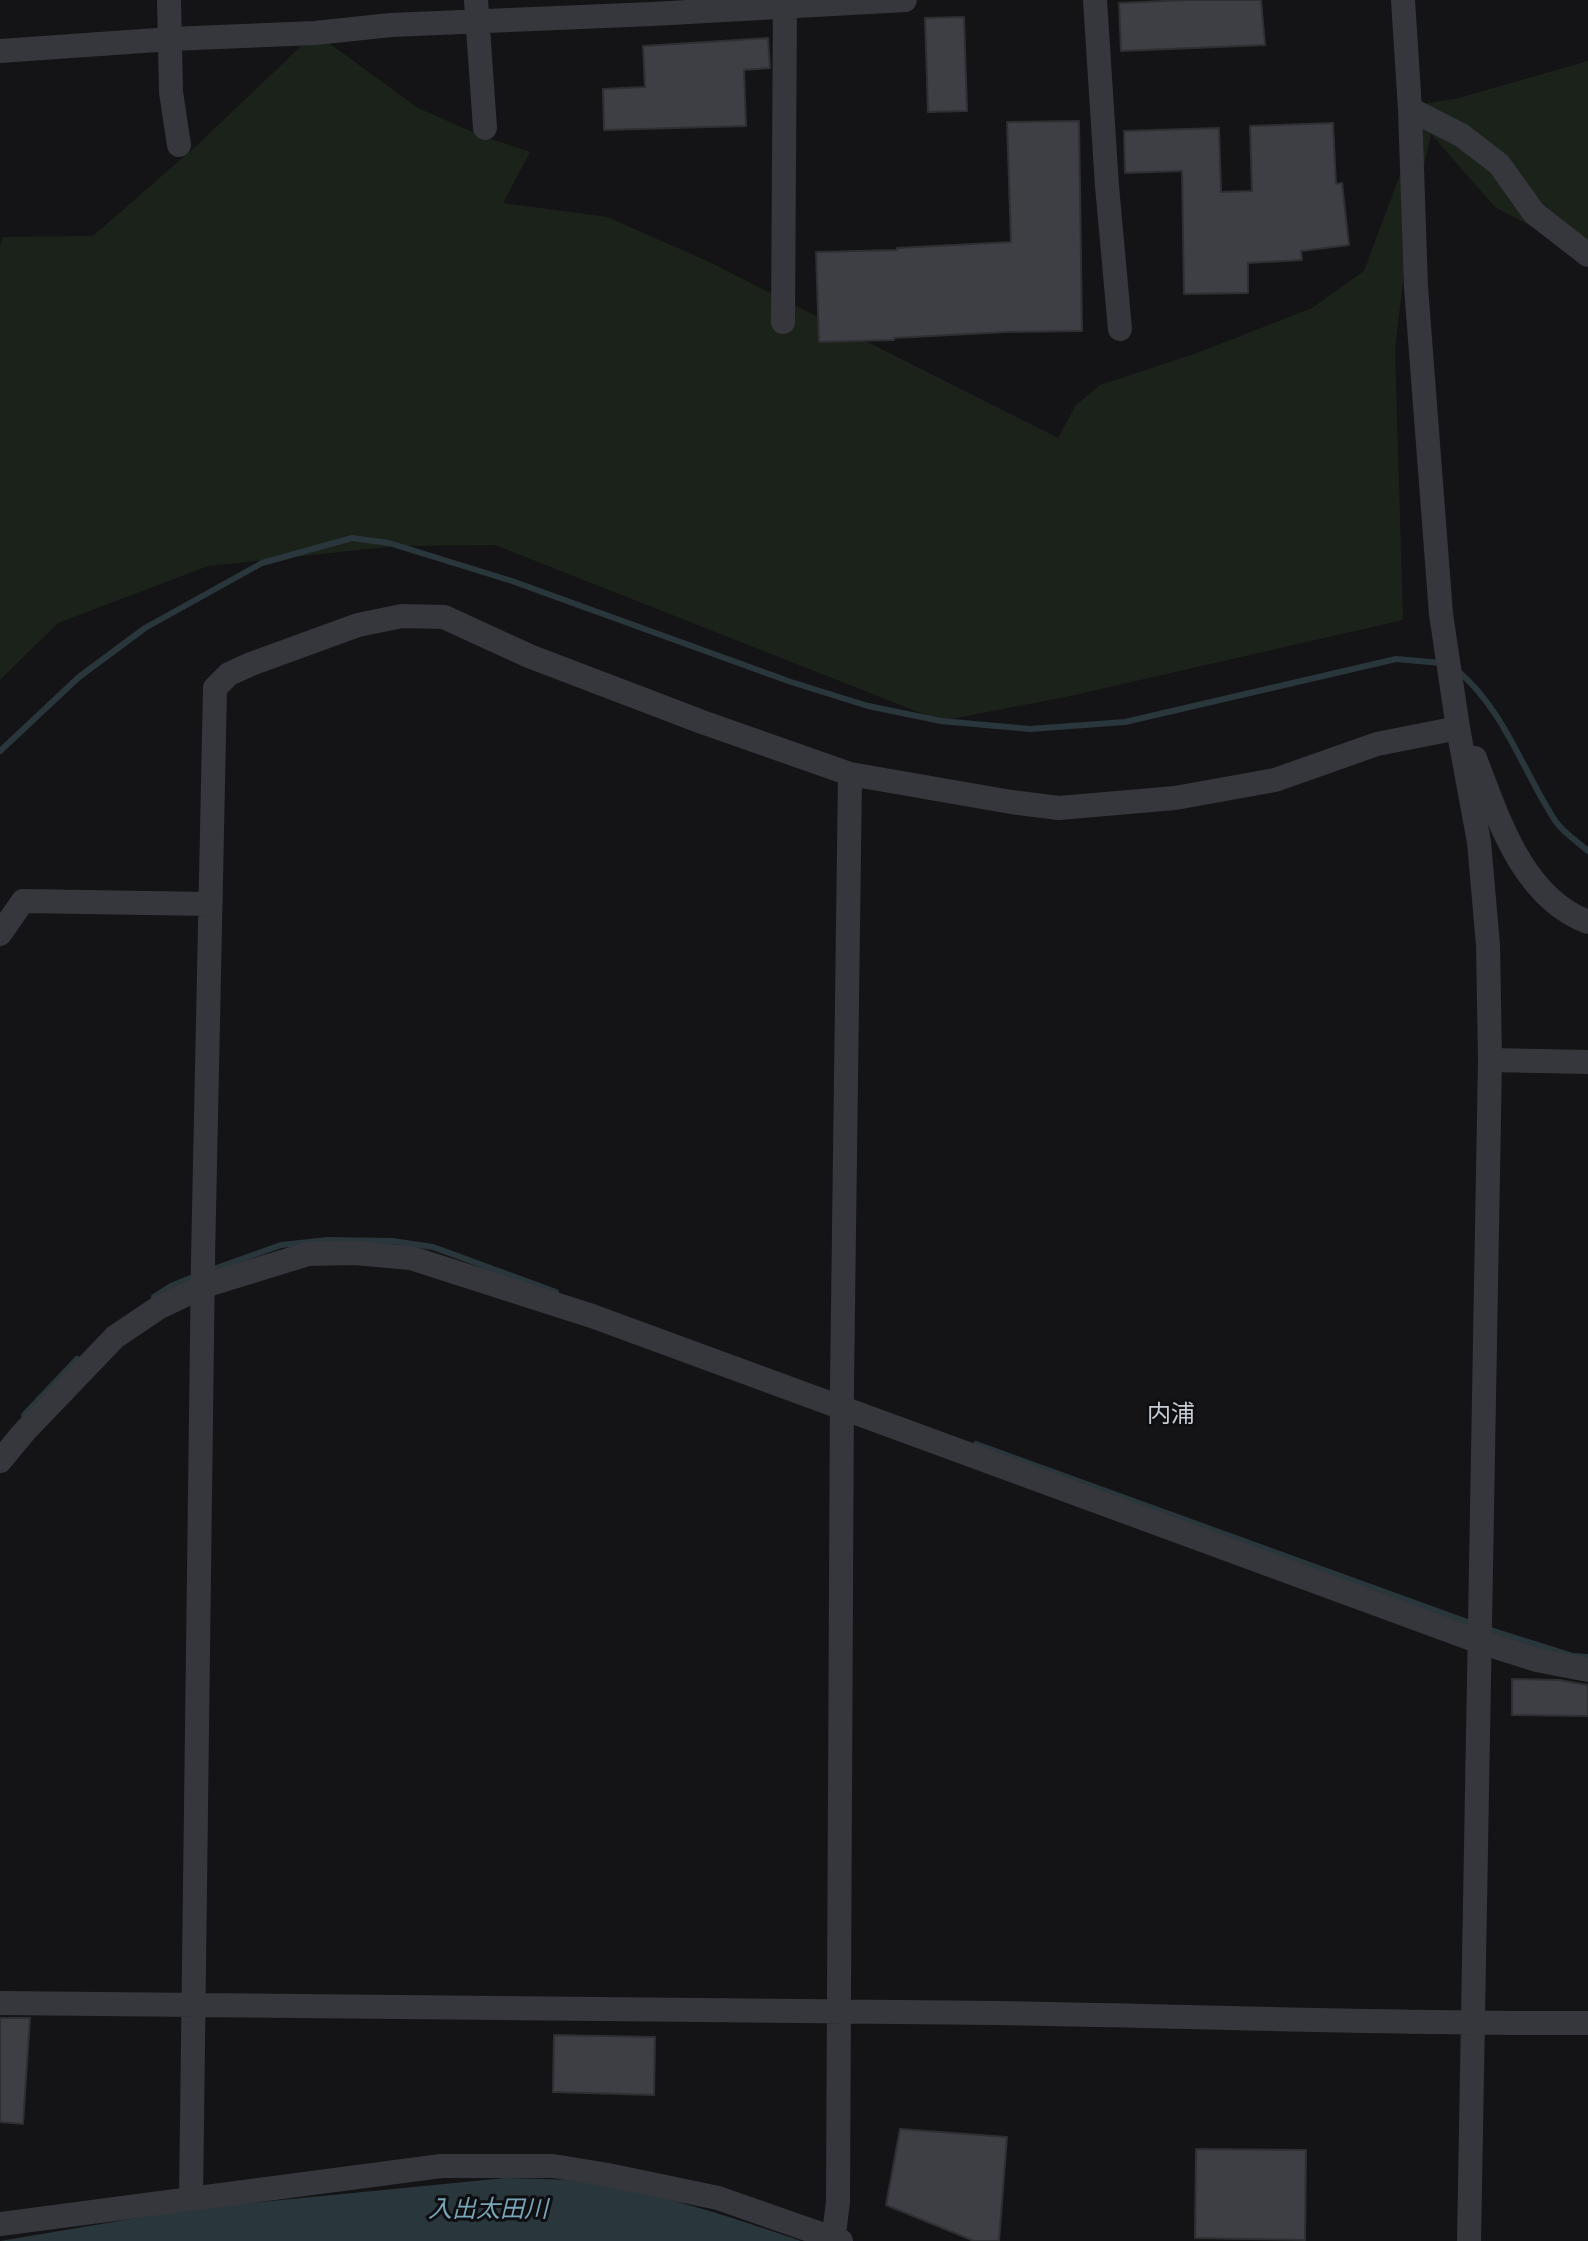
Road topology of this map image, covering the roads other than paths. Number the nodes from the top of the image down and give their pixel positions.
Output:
1 (169, 0) edge
2 (905, 0) edge
3 (1095, 0) edge
4 (1403, 0) edge
5 (785, 3) edge
6 (477, 10) edge
7 (171, 39) junction
8 (0, 51) edge
9 (1410, 109) junction
10 (485, 128) dead end
11 (179, 145) dead end
12 (1588, 255) edge
13 (783, 322) dead end
14 (1120, 329) dead end
15 (1458, 728) junction
16 (850, 774) junction
17 (210, 904) junction
18 (1588, 922) edge
19 (0, 934) edge
20 (1490, 1060) junction
21 (1588, 1062) edge
22 (204, 1285) junction
23 (842, 1400) junction
24 (0, 1461) edge
25 (1480, 1642) junction
26 (1588, 1670) edge
27 (0, 2003) edge
28 (193, 2003) junction
29 (838, 2011) junction
30 (1588, 2023) edge
31 (1472, 2024) junction
32 (191, 2199) junction
33 (0, 2224) edge
34 (836, 2240) edge
35 (1469, 2241) edge

1 - 7 street
2 - 5 street
3 - 14 street
4 - 9 street
5 - 6 street
5 - 13 street
6 - 7 street
6 - 10 street
7 - 8 street
7 - 11 street
9 - 12 street
9 - 15 street
15 - 16 street
15 - 18 street
15 - 20 street
16 - 17 street
16 - 23 street
17 - 19 street
17 - 22 street
20 - 21 street
20 - 25 street
22 - 23 street
22 - 24 street
22 - 28 street
23 - 25 street
23 - 29 street
25 - 26 street
25 - 31 street
27 - 28 street
28 - 29 street
28 - 32 street
29 - 31 street
29 - 34 street
30 - 31 street
31 - 35 street
32 - 33 street
32 - 34 street

